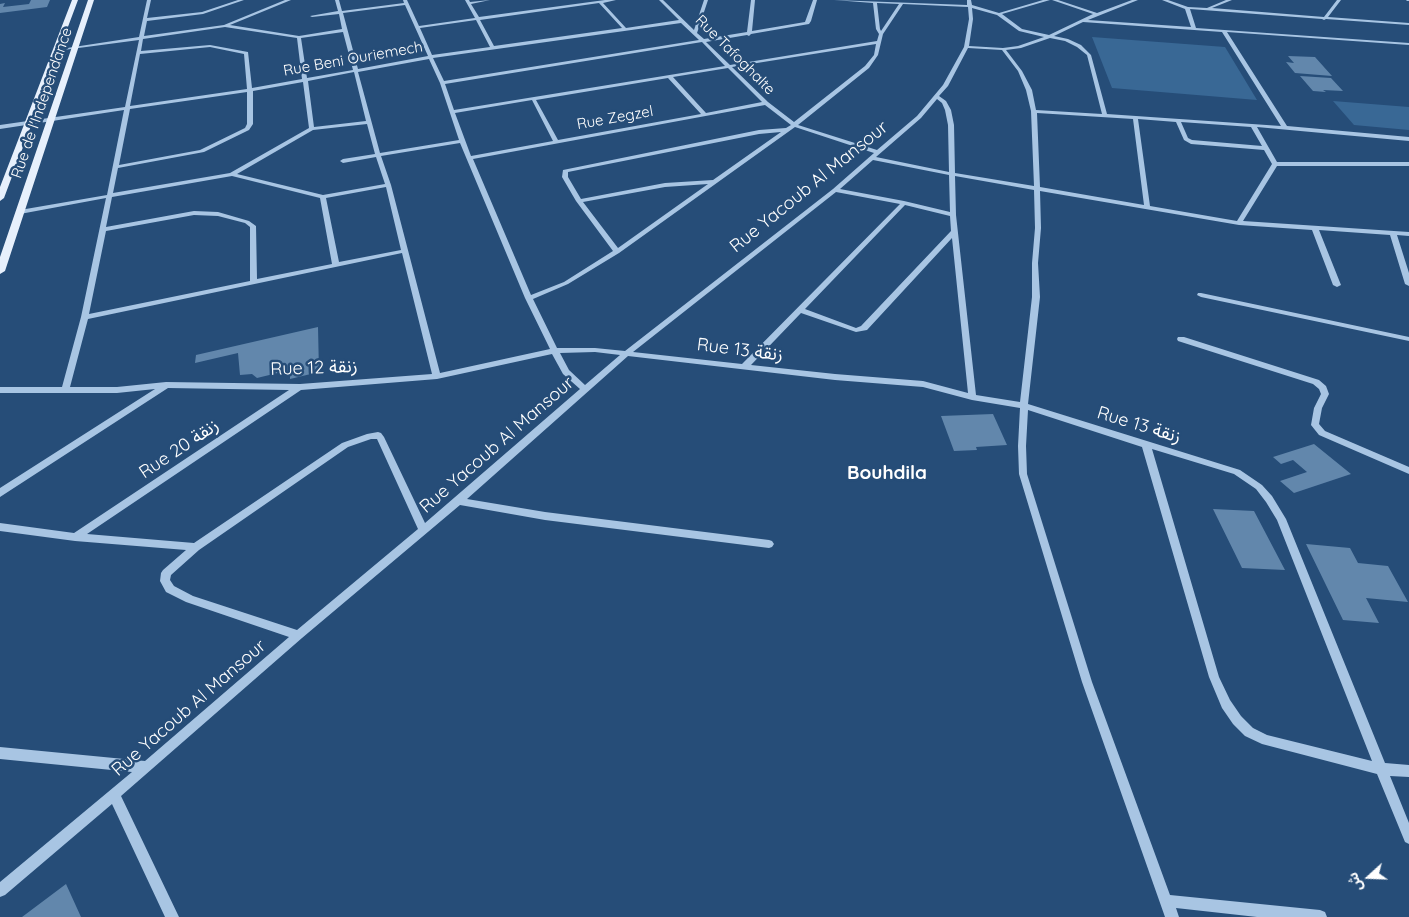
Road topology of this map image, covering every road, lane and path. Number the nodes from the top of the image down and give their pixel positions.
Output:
1 (75, 0) edge
2 (91, 0) edge
3 (149, 0) edge
4 (242, 0) edge
5 (290, 0) edge
6 (338, 0) edge
7 (488, 0) edge
8 (614, 0) edge
9 (661, 0) edge
10 (706, 0) edge
11 (753, 0) edge
12 (814, 0) edge
13 (836, 0) edge
14 (1048, 0) edge
15 (1054, 0) edge
16 (1136, 0) edge
17 (1164, 0) edge
18 (1230, 0) edge
19 (1339, 0) edge
20 (468, 1) edge
21 (406, 2) edge
22 (600, 2) junction
23 (875, 2) junction
24 (970, 3) edge
25 (901, 4) junction
26 (1187, 8) junction
27 (1206, 9) junction
28 (341, 12) junction
29 (999, 14) junction
30 (1097, 14) junction
31 (312, 16) dead end
32 (477, 19) junction
33 (1324, 19) junction
34 (145, 20) junction
35 (683, 21) junction
36 (1083, 21) junction
37 (1409, 24) edge
38 (225, 26) junction
39 (418, 27) junction
40 (624, 28) junction
41 (1194, 29) junction
42 (346, 30) junction
43 (695, 32) junction
44 (1224, 32) junction
45 (881, 34) junction
46 (749, 35) junction
47 (299, 36) junction
48 (1050, 36) junction
49 (141, 39) junction
50 (703, 42) junction
51 (878, 42) junction
52 (1409, 44) edge
53 (74, 47) junction
54 (966, 47) junction
55 (493, 48) junction
56 (1002, 49) junction
57 (56, 50) junction
58 (138, 53) junction
59 (430, 57) junction
60 (727, 66) junction
61 (357, 71) junction
62 (669, 76) junction
63 (306, 80) junction
64 (442, 83) junction
65 (250, 90) junction
66 (937, 97) junction
67 (533, 98) junction
68 (766, 103) junction
69 (127, 108) junction
70 (1034, 111) junction
71 (452, 112) junction
72 (704, 114) junction
73 (1105, 114) junction
74 (1135, 117) junction
75 (50, 120) junction
76 (1178, 121) junction
77 (370, 122) junction
78 (27, 123) junction
79 (794, 125) junction
80 (1253, 125) junction
81 (0, 127) edge
82 (1284, 128) junction
83 (312, 129) junction
84 (787, 130) junction
85 (1409, 139) edge
86 (462, 141) junction
87 (556, 142) junction
88 (1266, 148) junction
89 (378, 155) junction
90 (876, 156) junction
91 (469, 158) junction
92 (343, 162) dead end
93 (1275, 164) junction
94 (1409, 164) edge
95 (116, 167) junction
96 (232, 174) junction
97 (952, 174) junction
98 (716, 182) junction
99 (388, 185) junction
100 (1036, 187) junction
101 (835, 190) junction
102 (110, 196) junction
103 (323, 196) junction
104 (0, 198) edge
105 (579, 201) junction
106 (904, 203) junction
107 (1146, 206) junction
108 (20, 212) junction
109 (953, 214) junction
110 (1239, 223) junction
111 (1315, 228) junction
112 (103, 230) junction
113 (955, 231) junction
114 (1393, 233) junction
115 (1409, 234) edge
116 (404, 251) junction
117 (616, 252) junction
118 (336, 265) junction
119 (0, 271) edge
120 (253, 282) junction
121 (1409, 284) edge
122 (1337, 285) dead end
123 (1202, 295) dead end
124 (529, 298) junction
125 (800, 310) junction
126 (85, 317) junction
127 (1181, 339) dead end
128 (1409, 339) edge
129 (553, 351) junction
130 (627, 353) junction
131 (744, 367) junction
132 (437, 376) junction
133 (166, 385) junction
134 (300, 387) junction
135 (585, 389) junction
136 (0, 390) edge
137 (64, 390) junction
138 (972, 397) junction
139 (1024, 406) junction
140 (1146, 445) junction
141 (1409, 471) edge
142 (0, 493) edge
143 (458, 502) junction
144 (0, 527) edge
145 (423, 530) junction
146 (75, 537) junction
147 (769, 544) dead end
148 (196, 547) junction
149 (298, 635) junction
150 (0, 753) edge
151 (147, 767) junction
152 (1380, 769) junction
153 (1409, 772) edge
154 (114, 794) junction
155 (1409, 838) edge
156 (0, 890) edge
157 (1168, 901) junction
158 (172, 917) edge
159 (1172, 917) edge
160 (1320, 917) edge

1 - 57 main road, Rue de l'Independance
2 - 53 main road, Rue de l'Independance
3 - 34 street
4 - 34 street
5 - 38 street
6 - 28 street
7 - 20 street
8 - 22 street
9 - 35 street, Rue Tafoghalte
10 - 43 street
11 - 46 street
12 - 46 street
13 - 23 street
14 - 29 street
15 - 30 street
16 - 30 street
17 - 26 street
18 - 27 street
19 - 33 street
20 - 32 street
21 - 28 street
21 - 39 street
22 - 32 street
22 - 40 street
23 - 25 street
23 - 45 street
24 - 25 street
24 - 29 street
24 - 54 street, Rue Yacoub Al Mansour
25 - 45 street
26 - 27 street
26 - 41 street
27 - 33 street
28 - 31 street
28 - 42 street
29 - 48 street
30 - 36 street
32 - 39 street
32 - 55 street
33 - 37 street
34 - 49 street
35 - 40 street, Rue Beni Ouriemech
35 - 43 street, Rue Tafoghalte
36 - 41 street
36 - 48 street
38 - 47 street
38 - 49 street
39 - 59 street
40 - 55 street, Rue Beni Ouriemech
41 - 44 street
42 - 47 street
42 - 61 street
43 - 50 street, Rue Tafoghalte
44 - 52 street
44 - 82 street
45 - 51 street
46 - 50 street
47 - 63 street
48 - 56 street
48 - 73 street
49 - 53 street
49 - 58 street
50 - 60 street, Rue Tafoghalte
50 - 64 street
51 - 60 street
51 - 79 street
53 - 57 street
53 - 75 main road, Rue de l'Independance
54 - 56 street
54 - 66 street, Rue Yacoub Al Mansour
55 - 59 street, Rue Beni Ouriemech
56 - 70 street
57 - 78 main road, Rue de l'Independance
58 - 65 street
58 - 69 street
59 - 61 street, Rue Beni Ouriemech
59 - 64 street
60 - 62 street
60 - 68 street, Rue Tafoghalte
61 - 63 street, Rue Beni Ouriemech
61 - 77 street
62 - 67 street
62 - 72 street
63 - 65 street, Rue Beni Ouriemech
63 - 83 street
64 - 71 street
65 - 69 street, Rue Beni Ouriemech
65 - 95 street
66 - 90 street, Rue Yacoub Al Mansour
66 - 97 street
67 - 71 street
67 - 87 street
68 - 72 street, Rue Zegzel
68 - 79 street, Rue Tafoghalte
69 - 75 street, Rue Beni Ouriemech
69 - 95 street
70 - 73 street
70 - 100 street
71 - 86 street
72 - 87 street, Rue Zegzel
73 - 74 street
74 - 76 street
74 - 107 street
75 - 78 street, Rue Beni Ouriemech
75 - 108 main road, Rue de l'Independance
76 - 80 street
76 - 88 street
77 - 83 street
77 - 89 street
78 - 81 street, Rue Beni Ouriemech
78 - 104 main road, Rue de l'Independance
79 - 84 street
79 - 90 street, Rue Tafoghalte
80 - 82 street
80 - 88 street
82 - 85 street
83 - 96 street
84 - 98 street
84 - 105 street
86 - 89 street
86 - 91 street
87 - 91 street, Rue Zegzel
88 - 93 street
89 - 92 street
89 - 99 street
90 - 97 street, Rue Tafoghalte
90 - 101 street, Rue Yacoub Al Mansour
91 - 124 street
93 - 94 street
93 - 110 street
95 - 102 street
96 - 102 street
96 - 103 street
97 - 100 street, Rue Tafoghalte
97 - 109 street
98 - 105 street
98 - 117 street
99 - 103 street
99 - 116 street
100 - 107 street, Rue Tafoghalte
100 - 139 street
101 - 106 street
101 - 130 street, Rue Yacoub Al Mansour
102 - 108 street
102 - 112 street
103 - 118 street
105 - 117 street
106 - 109 street
106 - 125 street
107 - 110 street, Rue Tafoghalte
108 - 119 main road, Rue de l'Independance
109 - 113 street
110 - 111 street, Rue Tafoghalte
111 - 114 street, Rue Tafoghalte
111 - 122 street
112 - 120 street
112 - 126 street
113 - 125 street
113 - 138 street
114 - 115 street, Rue Tafoghalte
114 - 121 street
116 - 118 street
116 - 132 street
117 - 124 street
118 - 120 street
120 - 126 street
123 - 128 street
124 - 129 street
125 - 131 street
126 - 137 street
127 - 141 street
129 - 130 street, Rue 12 زنقة
129 - 132 street, Rue 12 زنقة
129 - 135 street
130 - 131 street, Rue 13 زنقة
130 - 135 street, Rue Yacoub Al Mansour
131 - 138 street, Rue 13 زنقة
132 - 134 street, Rue 12 زنقة
133 - 134 street, Rue 12 زنقة
133 - 137 street, Rue 12 زنقة
133 - 142 street
134 - 146 street, Rue 20 زنقة
135 - 143 street, Rue Yacoub Al Mansour
136 - 137 street, Rue 12 زنقة
138 - 139 street, Rue 13 زنقة
139 - 140 street, Rue 13 زنقة
139 - 157 street
140 - 152 street, Rue 13 زنقة
140 - 152 street
143 - 145 street, Rue Yacoub Al Mansour
143 - 147 street
144 - 146 street
145 - 148 street
145 - 149 street, Rue Yacoub Al Mansour
146 - 148 street
148 - 149 street
149 - 151 street, Rue Yacoub Al Mansour
150 - 151 street
151 - 154 street, Rue Yacoub Al Mansour
152 - 153 street
152 - 155 street, Rue 13 زنقة
154 - 156 street, Rue Yacoub Al Mansour
154 - 158 street
157 - 159 street
157 - 160 street

